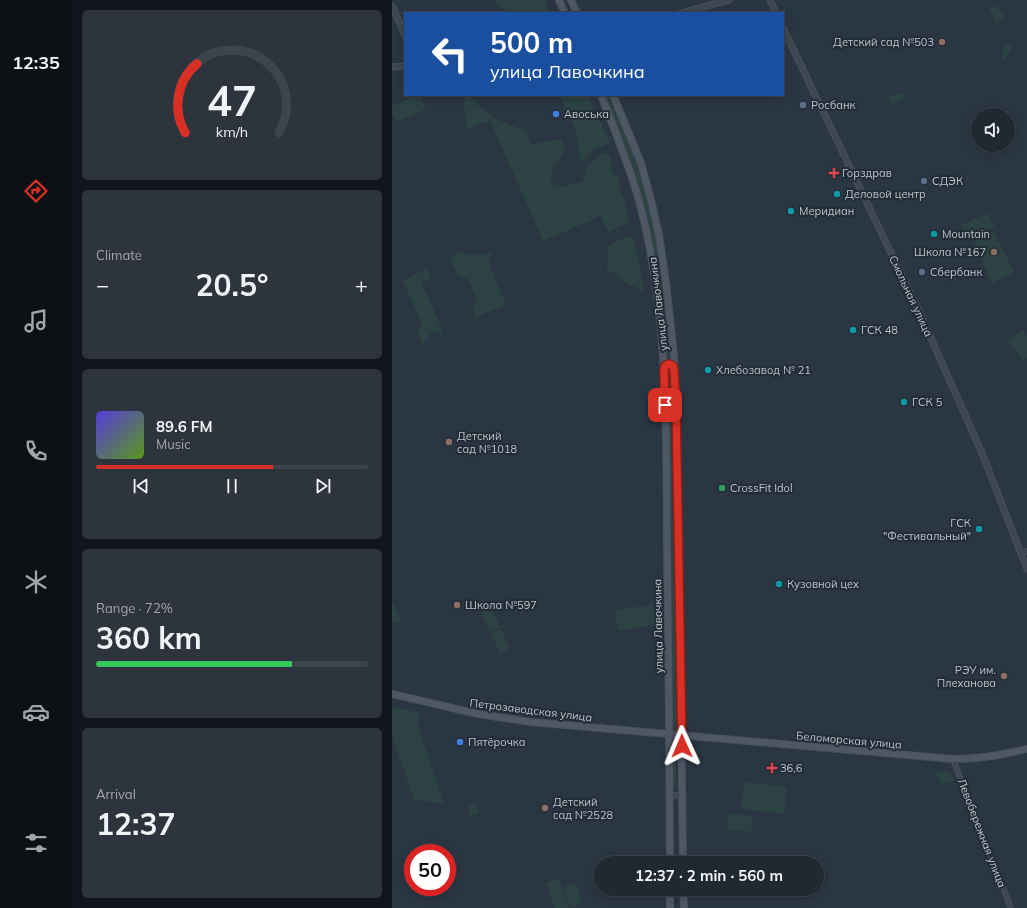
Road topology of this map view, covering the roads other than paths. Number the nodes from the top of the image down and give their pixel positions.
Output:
1 (559, 0) edge
2 (572, 0) edge
3 (729, 0) edge
4 (770, 0) edge
5 (392, 6) edge
6 (565, 12) edge
7 (577, 12) edge
8 (685, 12) edge
9 (776, 12) edge
10 (784, 30) edge
11 (404, 33) edge
12 (404, 66) edge
13 (392, 67) edge
14 (600, 96) edge
15 (613, 96) edge
16 (674, 355) junction
17 (663, 356) junction
18 (664, 370) junction
19 (674, 370) junction
20 (1027, 551) edge
21 (1021, 554) junction
22 (1027, 569) edge
23 (392, 694) edge
24 (669, 734) junction
25 (682, 736) junction
26 (1027, 749) edge
27 (954, 759) junction
28 (670, 802) junction
29 (683, 802) junction
30 (670, 856) edge
31 (683, 856) edge
32 (670, 896) edge
33 (683, 896) edge
34 (670, 908) edge
35 (684, 908) edge
36 (1011, 908) edge

1 - 6 main road
2 - 7 main road
3 - 8 street
4 - 9 street
5 - 11 street
10 - 21 street, Смольная улица
12 - 13 street
14 - 17 main road, улица Лавочкина
15 - 16 main road, улица Лавочкина
16 - 17 street
16 - 19 main road, улица Лавочкина
17 - 18 main road, улица Лавочкина
18 - 19 street
18 - 24 main road, улица Лавочкина
19 - 25 main road, улица Лавочкина
20 - 21 street
21 - 22 street, Смольная улица
23 - 24 main road, Петрозаводская улица
24 - 25 main road, Беломорская улица
24 - 28 main road, улица Лавочкина
25 - 27 main road, Беломорская улица
25 - 29 main road, улица Лавочкина
26 - 27 main road, Беломорская улица
27 - 36 street, Левобережная улица
28 - 29 street
28 - 30 main road, улица Лавочкина
29 - 31 main road, улица Лавочкина
32 - 34 main road
33 - 35 main road

